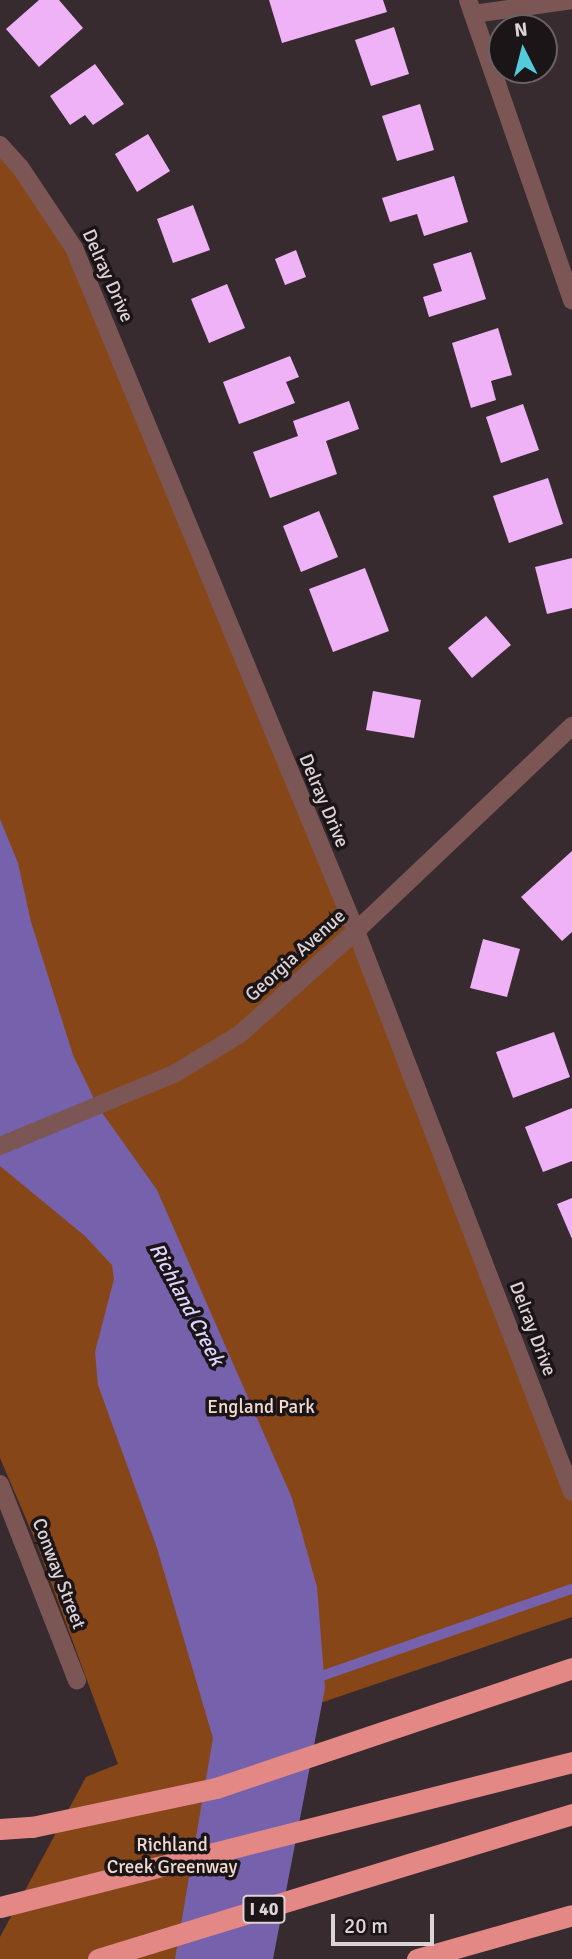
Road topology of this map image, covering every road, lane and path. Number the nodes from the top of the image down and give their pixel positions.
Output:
1 (572, 0) edge
2 (471, 7) edge
3 (0, 145) edge
4 (572, 301) edge
5 (572, 726) edge
6 (356, 931) junction
7 (0, 1146) edge
8 (0, 1484) edge
9 (572, 1492) edge
10 (572, 1668) edge
11 (77, 1680) dead end
12 (572, 1762) edge
13 (572, 1814) edge
14 (0, 1829) edge
15 (0, 1907) edge
16 (572, 1915) edge
17 (424, 1957) edge
18 (98, 1959) edge

1 - 2 street
2 - 4 street
3 - 6 street, Delray Drive
5 - 6 street, Georgia Avenue
6 - 7 street, Georgia Avenue
6 - 9 street, Delray Drive
8 - 11 street, Conway Street
10 - 14 highway
12 - 15 highway
13 - 18 highway, I 40
16 - 17 highway

